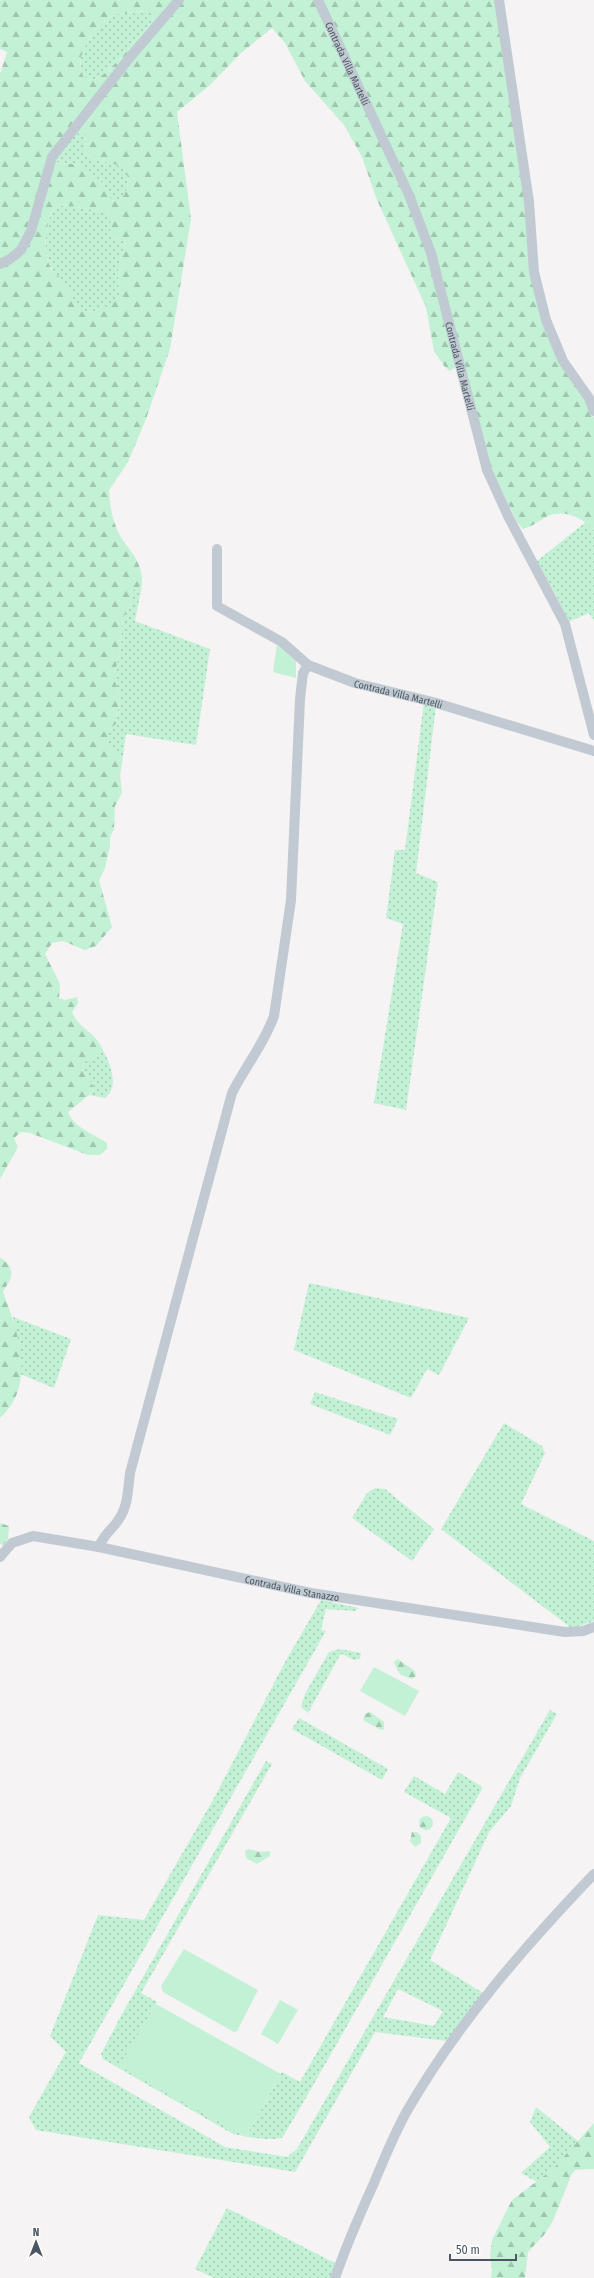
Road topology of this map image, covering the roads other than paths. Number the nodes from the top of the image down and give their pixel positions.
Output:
1 (180, 0) edge
2 (318, 0) edge
3 (499, 0) edge
4 (0, 264) edge
5 (594, 411) edge
6 (217, 548) dead end
7 (308, 665) junction
8 (594, 735) edge
9 (594, 751) edge
10 (99, 1547) junction
11 (0, 1557) edge
12 (594, 1627) edge
13 (594, 1874) edge
14 (334, 2278) edge

1 - 4 street
2 - 8 street, Contrada Villa Martelli
3 - 5 street
6 - 7 street, Contrada Villa Martelli
7 - 9 street, Contrada Villa Martelli
7 - 10 street
10 - 11 street, Contrada Villa Stanazzo
10 - 12 street, Contrada Villa Stanazzo
13 - 14 street

